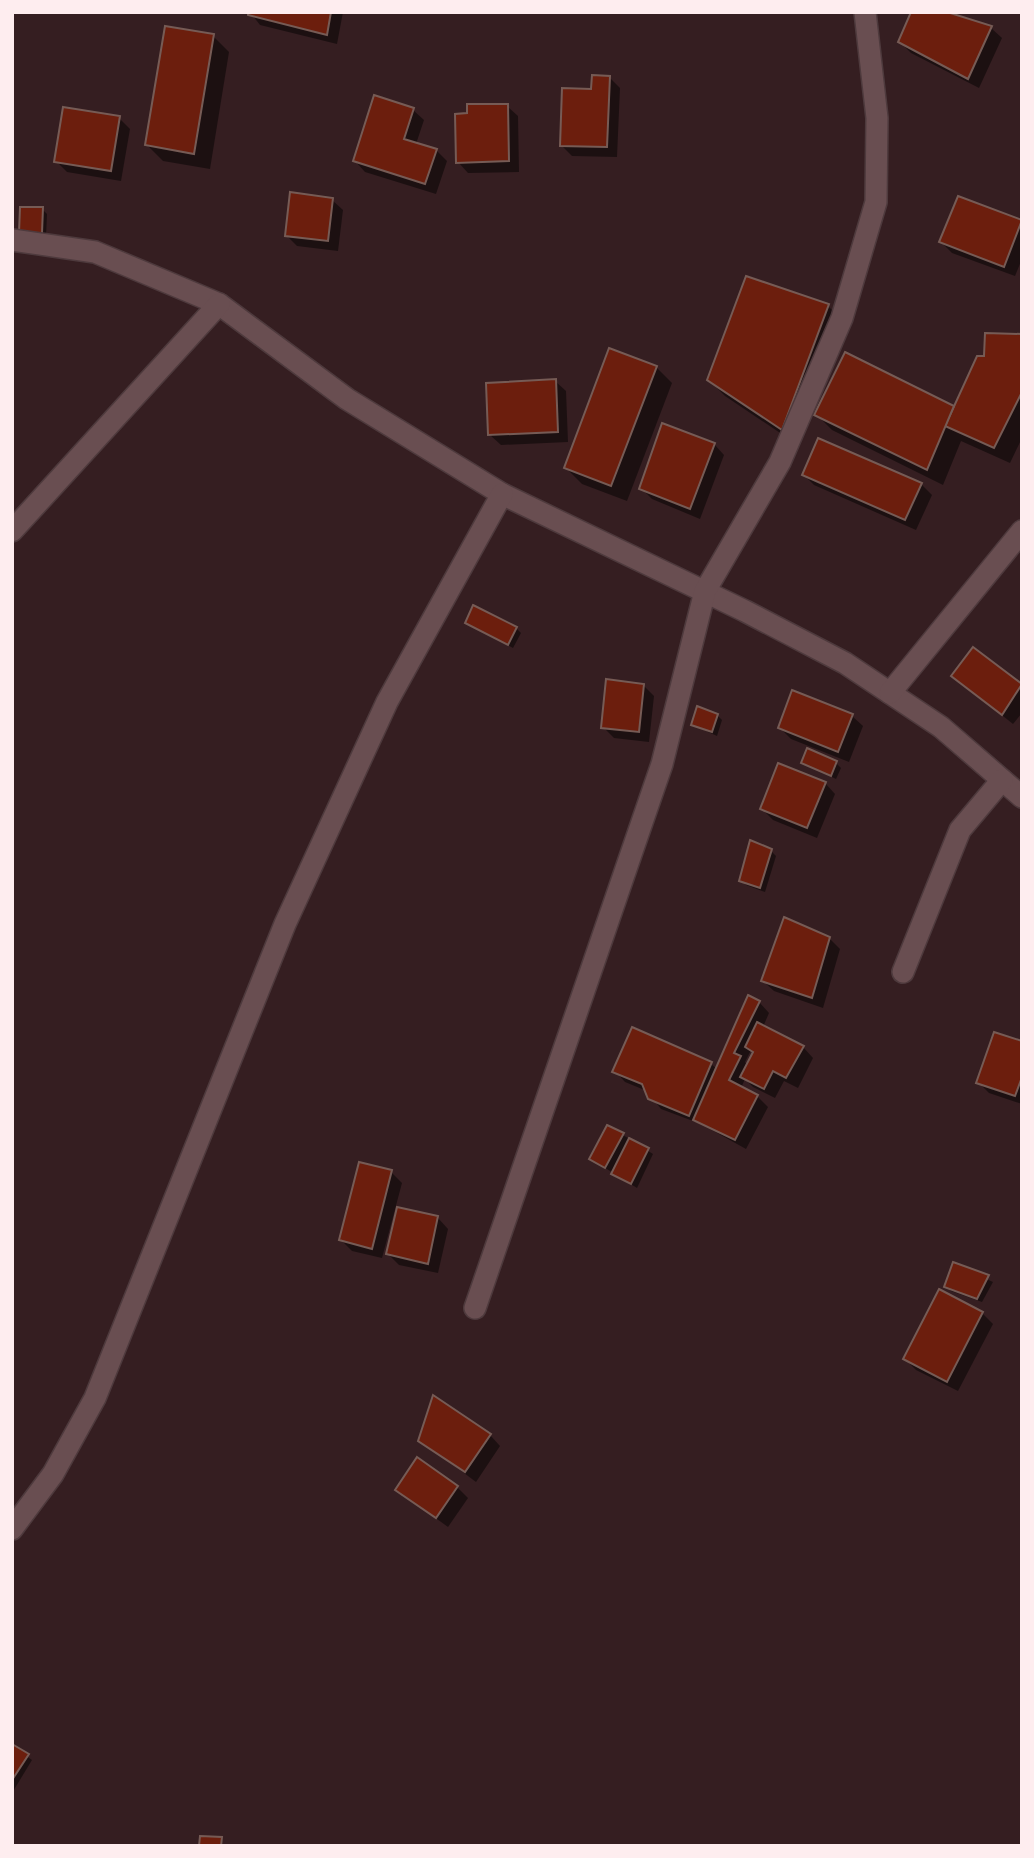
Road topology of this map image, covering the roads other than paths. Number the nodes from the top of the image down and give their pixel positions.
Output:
1 (865, 12) edge
2 (12, 240) edge
3 (219, 304) junction
4 (502, 494) junction
5 (12, 531) edge
6 (1022, 531) edge
7 (705, 591) junction
8 (890, 693) junction
9 (1002, 780) junction
10 (1022, 797) edge
11 (903, 972) dead end
12 (475, 1308) dead end
13 (12, 1529) edge

1 - 7 street
2 - 3 street
3 - 4 street
3 - 5 street
4 - 7 street
4 - 13 street
6 - 8 street
7 - 8 street
7 - 12 street
8 - 9 street
9 - 10 street
9 - 11 street

